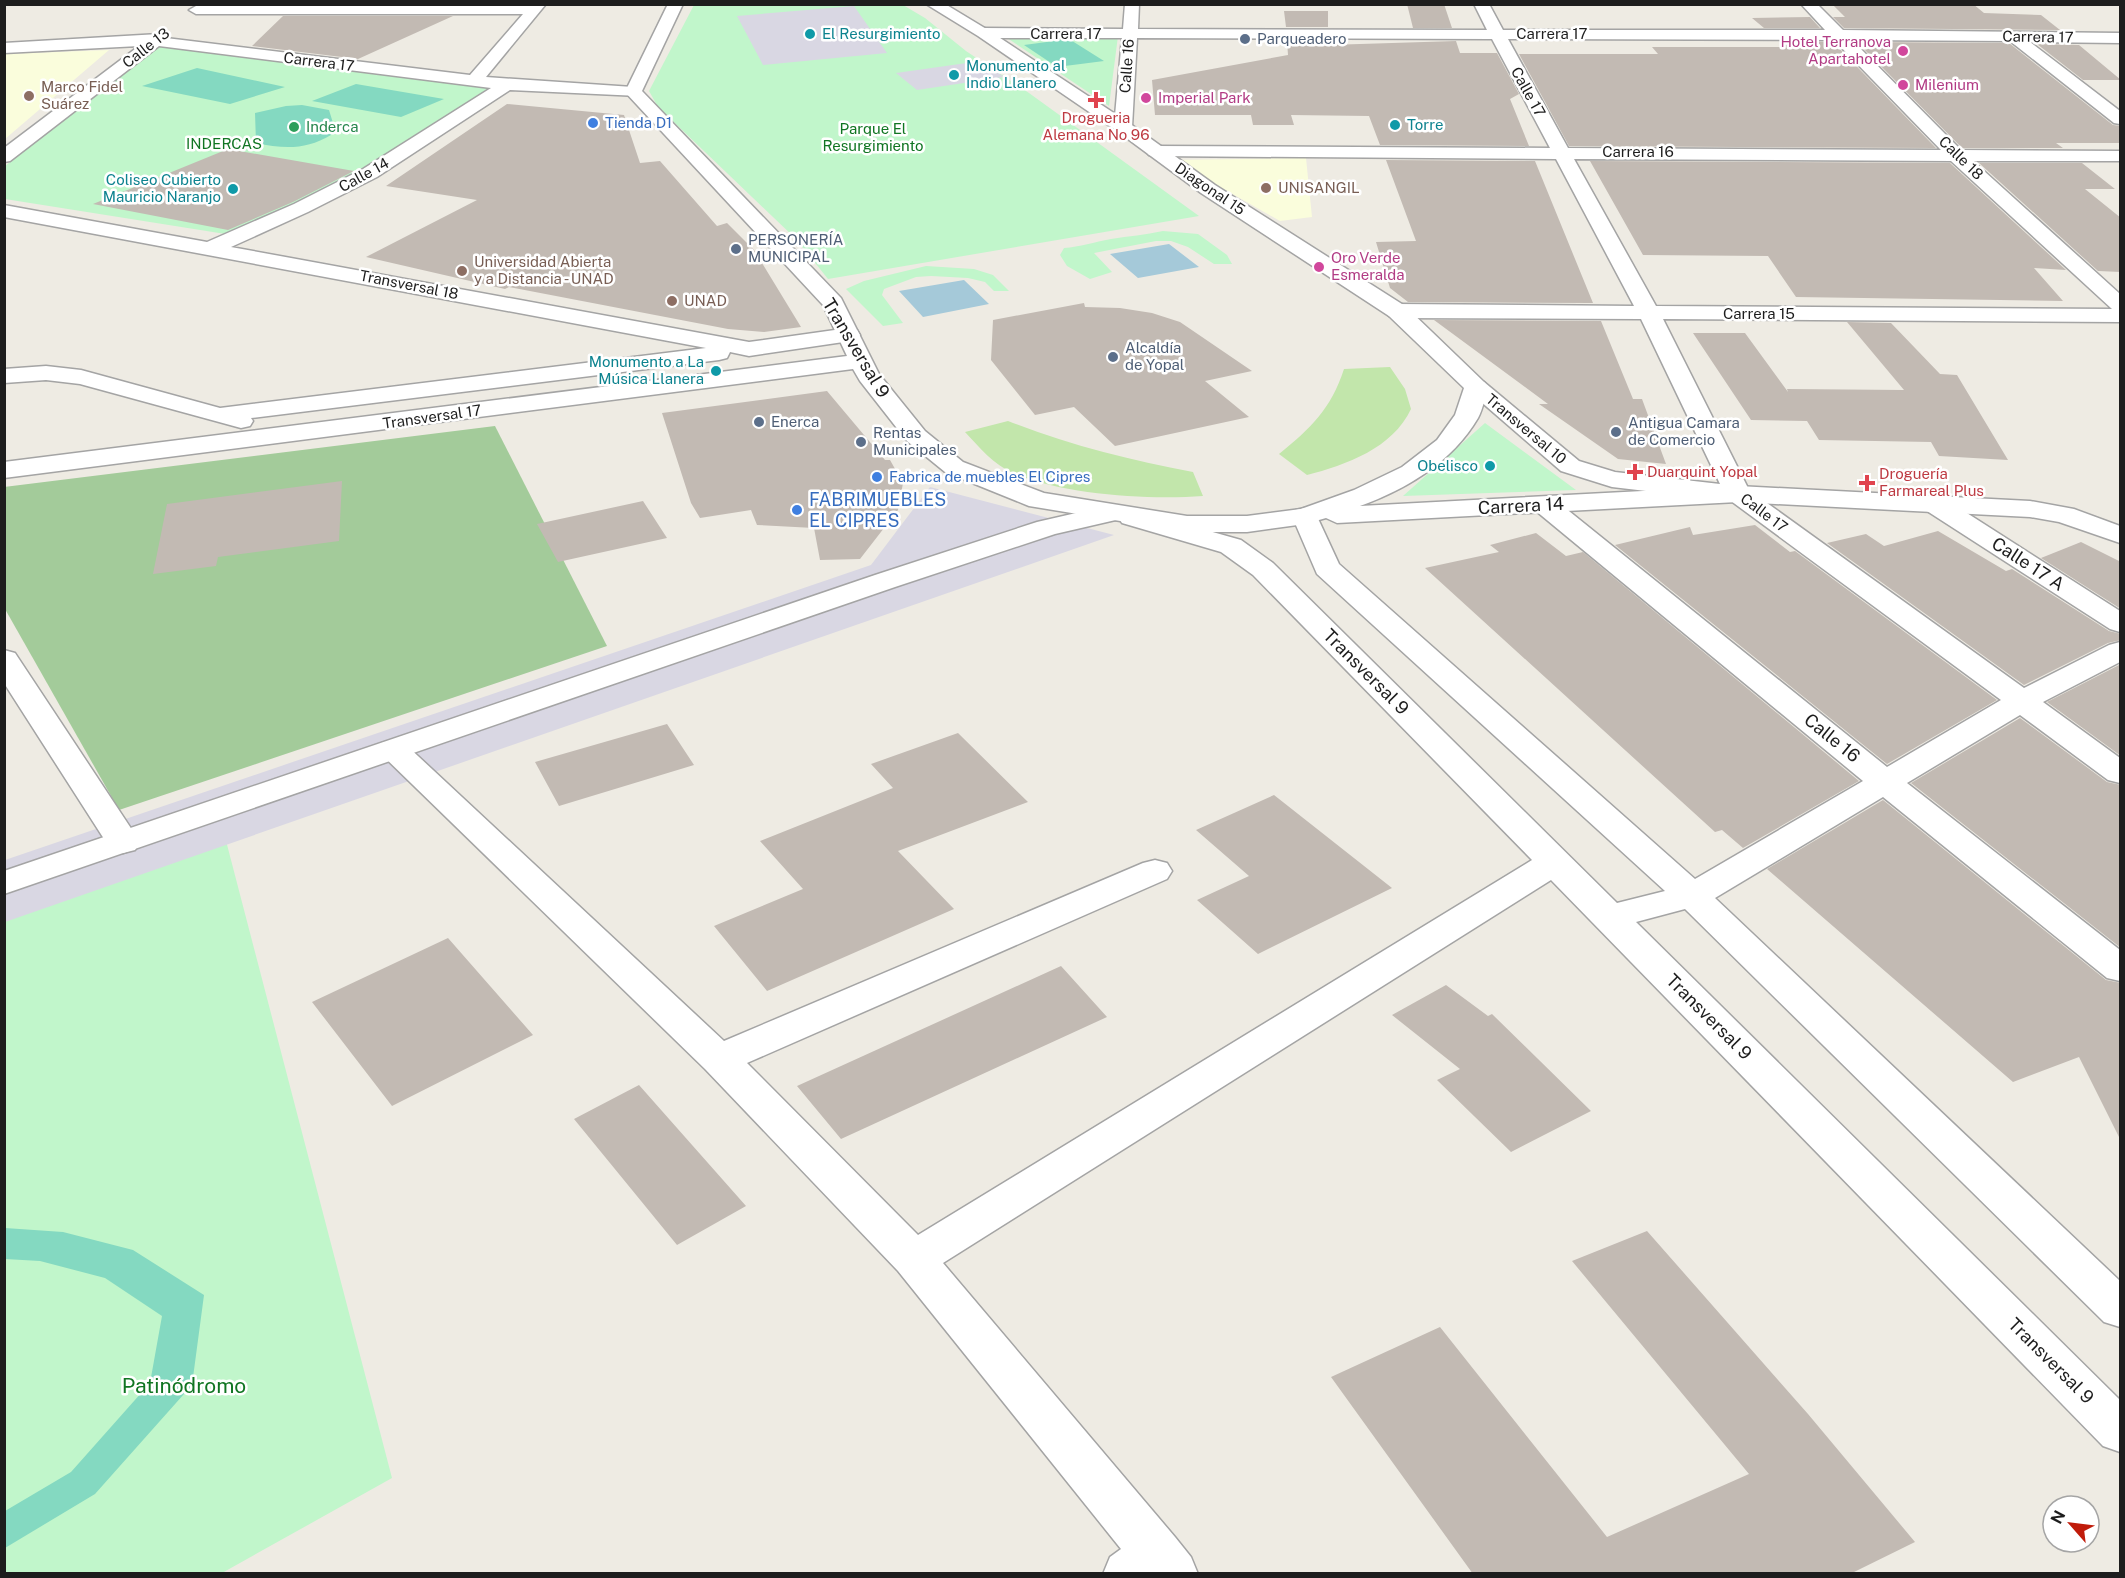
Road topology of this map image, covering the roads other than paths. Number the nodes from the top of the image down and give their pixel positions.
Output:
1 (676, 4) edge
2 (933, 4) edge
3 (1132, 4) edge
4 (1481, 4) edge
5 (1808, 4) edge
6 (199, 7) edge
7 (537, 7) edge
8 (983, 33) junction
9 (1128, 34) junction
10 (1497, 34) junction
11 (1840, 34) junction
12 (2014, 37) junction
13 (2121, 38) edge
14 (155, 41) junction
15 (4, 48) edge
16 (474, 81) junction
17 (507, 85) junction
18 (633, 92) junction
19 (2121, 118) edge
20 (1123, 127) junction
21 (1155, 151) junction
22 (1561, 152) junction
23 (1956, 155) junction
24 (2121, 156) edge
25 (4, 157) edge
26 (7, 213) edge
27 (211, 248) junction
28 (2121, 305) edge
29 (1397, 311) junction
30 (1649, 313) junction
31 (2121, 316) edge
32 (849, 335) junction
33 (749, 349) junction
34 (859, 361) junction
35 (828, 364) junction
36 (4, 376) edge
37 (1476, 387) junction
38 (221, 415) junction
39 (291, 435) junction
40 (4, 470) edge
41 (1612, 479) joint
42 (1738, 494) junction
43 (1545, 505) junction
44 (1935, 505) junction
45 (1119, 514) junction
46 (1305, 516) junction
47 (2121, 535) edge
48 (2121, 624) edge
49 (2121, 651) edge
50 (4, 659) edge
51 (2020, 702) junction
52 (393, 750) junction
53 (2121, 773) edge
54 (1884, 781) junction
55 (123, 842) junction
56 (1556, 861) junction
57 (1155, 871) dead end
58 (4, 883) edge
59 (1692, 896) junction
60 (1609, 917) junction
61 (2121, 969) edge
62 (719, 1059) junction
63 (914, 1259) junction
64 (2121, 1309) edge
65 (2121, 1431) edge
66 (1153, 1567) edge

1 - 18 street
2 - 8 street, Diagonal 15
3 - 9 street, Calle 16
4 - 10 street, Calle 17
5 - 11 street, Calle 18
6 - 7 street
6 - 14 street, Calle 13
7 - 16 street
8 - 9 street, Carrera 17
8 - 20 street, Diagonal 15
9 - 10 street, Carrera 17
9 - 20 street, Calle 16
10 - 11 street, Carrera 17
10 - 22 street, Calle 17
11 - 12 street, Carrera 17
11 - 23 street, Calle 18
12 - 13 street, Carrera 17
12 - 19 street
14 - 15 street, Carrera 17
14 - 16 street, Carrera 17
14 - 25 street, Calle 13
16 - 17 street, Carrera 17
17 - 18 street, Carrera 17
17 - 27 street, Calle 14
18 - 32 street, Transversal 9
20 - 21 street, Diagonal 15
21 - 22 street, Carrera 16
21 - 29 street, Diagonal 15
22 - 23 street, Carrera 16
22 - 30 street, Calle 17
23 - 24 street, Carrera 16
23 - 28 street, Calle 18
26 - 27 street, Transversal 18
27 - 33 street, Transversal 18
29 - 30 street, Carrera 15
29 - 37 street, Diagonal 15
30 - 31 street, Carrera 15
30 - 42 street, Calle 17
32 - 33 street, Transversal 18
32 - 34 street, Transversal 9
33 - 35 street
33 - 38 street
34 - 35 street, Transversal 17
34 - 45 street, Transversal 9
35 - 39 street, Transversal 17
36 - 38 street
37 - 41 street, Transversal 10
37 - 46 street
38 - 39 street
39 - 40 street, Transversal 17
41 - 42 street, Carrera 14
42 - 43 street, Carrera 14
42 - 44 street, Carrera 14
42 - 51 street, Calle 17
43 - 46 street, Carrera 14
43 - 54 street, Calle 16
44 - 47 street, Carrera 14
44 - 48 street, Calle 17 A
45 - 46 street
45 - 52 street
45 - 56 street, Transversal 9
46 - 59 street
49 - 51 street
50 - 55 street
51 - 53 street, Calle 17
51 - 54 street
52 - 55 street
52 - 62 street
54 - 59 street
54 - 61 street, Calle 16
55 - 58 street
56 - 60 street, Transversal 9
56 - 63 street
57 - 62 street
59 - 60 street
59 - 64 street
60 - 65 street, Transversal 9
62 - 63 street
63 - 66 street

